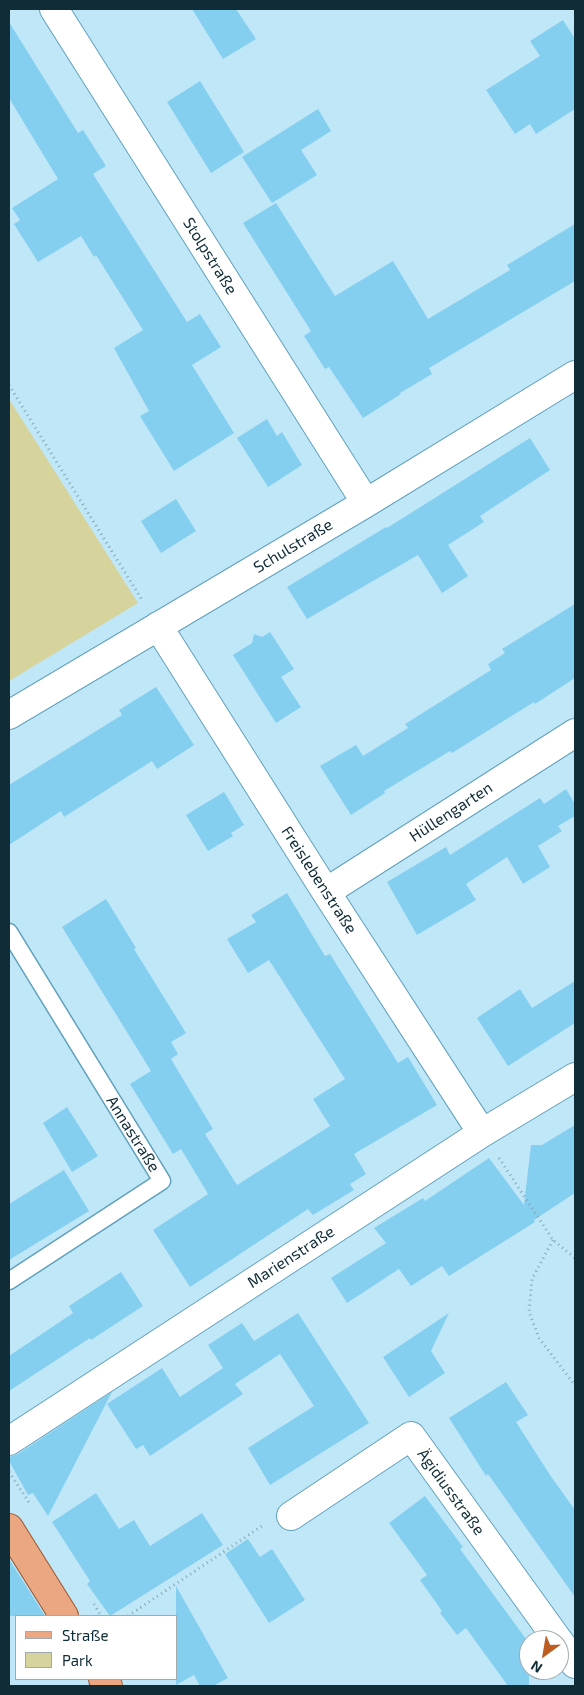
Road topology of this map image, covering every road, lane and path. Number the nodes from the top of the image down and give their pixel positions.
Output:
1 (54, 9) edge
2 (575, 375) edge
3 (9, 385) edge
4 (366, 503) junction
5 (158, 626) junction
6 (9, 715) edge
7 (575, 733) edge
8 (326, 892) junction
9 (9, 932) edge
10 (575, 1077) edge
11 (482, 1133) junction
12 (553, 1240) junction
13 (575, 1258) edge
14 (9, 1281) edge
15 (575, 1382) edge
16 (9, 1441) edge
17 (291, 1516) joint
18 (9, 1528) edge
19 (63, 1615) edge
20 (129, 1615) edge
21 (551, 1630) edge

1 - 4 street, Stolpstraße
2 - 4 street, Schulstraße
3 - 5 path
4 - 5 street, Schulstraße
5 - 6 street, Schulstraße
5 - 8 street, Freislebenstraße
7 - 8 street, Hüllengarten
8 - 11 street, Freislebenstraße
9 - 14 lane, Annastraße
10 - 11 street, Marienstraße
11 - 12 path
11 - 16 street, Marienstraße
12 - 13 path
12 - 15 path
17 - 20 path
17 - 21 street, Ägidiusstraße
18 - 19 main road

